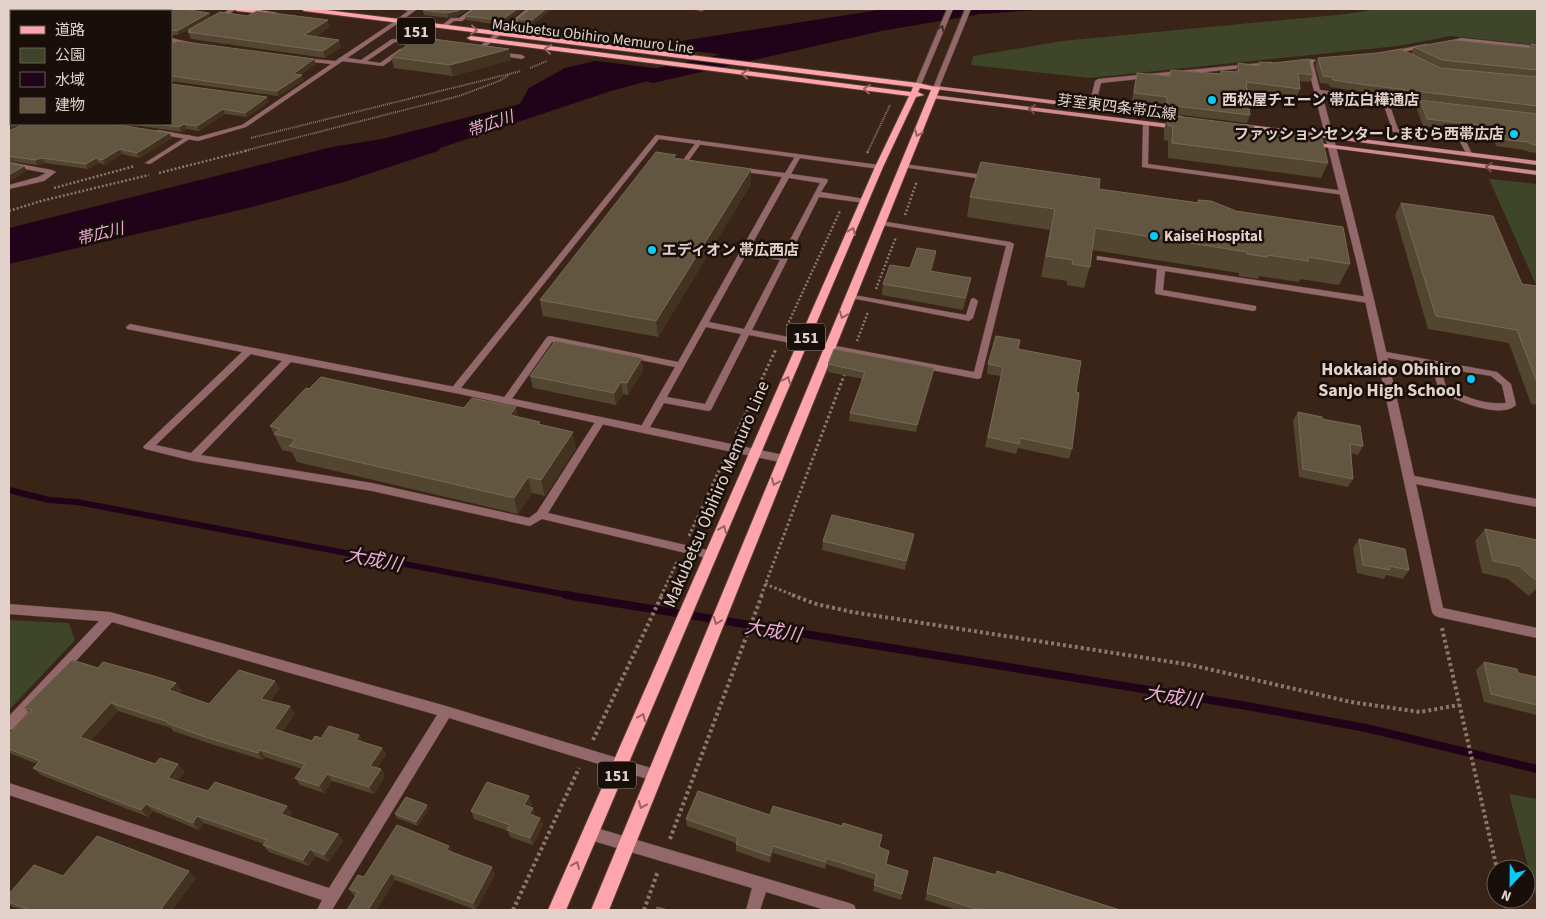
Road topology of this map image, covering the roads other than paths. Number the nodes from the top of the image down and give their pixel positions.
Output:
1 (235, 9) edge
2 (306, 9) edge
3 (402, 9) edge
4 (475, 9) edge
5 (530, 9) edge
6 (694, 9) edge
7 (702, 9) edge
8 (950, 9) edge
9 (968, 9) edge
10 (284, 15) edge
11 (303, 17) edge
12 (398, 21) junction
13 (211, 22) edge
14 (444, 26) junction
15 (388, 28) junction
16 (420, 32) junction
17 (500, 33) junction
18 (186, 36) edge
19 (455, 36) dead end
20 (464, 38) dead end
21 (490, 41) junction
22 (173, 42) edge
23 (409, 42) junction
24 (1442, 43) edge
25 (197, 44) edge
26 (431, 45) edge
27 (1434, 45) edge
28 (1537, 48) edge
29 (468, 50) edge
30 (477, 51) junction
31 (1397, 51) junction
32 (486, 52) edge
33 (1379, 53) edge
34 (495, 54) edge
35 (1405, 55) edge
36 (522, 57) dead end
37 (296, 58) edge
38 (341, 59) junction
39 (1313, 60) dead end
40 (362, 62) junction
41 (335, 63) junction
42 (1274, 64) edge
43 (916, 90) junction
44 (934, 92) junction
45 (1318, 92) junction
46 (273, 99) edge
47 (282, 100) junction
48 (1385, 100) junction
49 (1433, 106) edge
50 (1092, 107) junction
51 (1190, 119) edge
52 (1146, 124) junction
53 (1238, 125) edge
54 (1184, 128) edge
55 (153, 131) edge
56 (189, 137) junction
57 (1331, 137) junction
58 (698, 142) junction
59 (1300, 143) edge
60 (1333, 147) junction
61 (1469, 154) junction
62 (798, 156) junction
63 (1537, 162) edge
64 (148, 163) road end
65 (9, 164) edge
66 (703, 164) edge
67 (904, 166) junction
68 (879, 167) junction
69 (731, 168) edge
70 (1537, 173) edge
71 (786, 176) junction
72 (1003, 179) edge
73 (9, 188) edge
74 (1344, 193) junction
75 (818, 194) junction
76 (865, 201) junction
77 (881, 223) junction
78 (744, 252) junction
79 (785, 258) junction
80 (1100, 258) dead end
81 (1160, 268) junction
82 (851, 296) junction
83 (1368, 300) junction
84 (974, 301) dead end
85 (1253, 308) dead end
86 (704, 324) junction
87 (130, 327) dead end
88 (747, 332) junction
89 (803, 342) junction
90 (830, 347) junction
91 (249, 351) junction
92 (1380, 354) junction
93 (289, 359) junction
94 (1436, 364) junction
95 (681, 365) junction
96 (454, 390) junction
97 (662, 399) junction
98 (506, 401) junction
99 (600, 421) junction
100 (644, 430) junction
101 (756, 453) junction
102 (193, 457) junction
103 (784, 459) junction
104 (1409, 479) junction
105 (1537, 503) edge
106 (541, 515) junction
107 (712, 555) junction
108 (9, 609) edge
109 (110, 617) junction
110 (1537, 633) edge
111 (446, 712) junction
112 (9, 725) edge
113 (622, 764) junction
114 (654, 775) junction
115 (9, 789) edge
116 (590, 833) junction
117 (627, 844) junction
118 (761, 884) junction
119 (332, 896) junction
120 (324, 910) edge
121 (557, 910) edge
122 (600, 910) edge
123 (753, 910) edge
124 (849, 910) edge

1 - 10 main road
1 - 13 street
2 - 12 main road, Makubetsu Obihiro Memuro Line / 151
3 - 12 street
4 - 14 street
5 - 17 street
6 - 7 street
43 -> 8 street
9 - 44 street
11 - 15 main road, 151
12 - 14 main road, Makubetsu Obihiro Memuro Line / 151
12 - 15 street
14 -> 17 main road, Makubetsu Obihiro Memuro Line / 151
15 - 16 main road, 151
15 - 38 street
16 - 19 main road, 151
16 - 23 street
17 - 21 street
17 - 43 main road, Makubetsu Obihiro Memuro Line / 151
18 - 22 street
20 - 21 main road, Makubetsu Obihiro Memuro Line / 151
21 - 30 street
43 -> 21 main road, Makubetsu Obihiro Memuro Line / 151
22 - 25 street
23 - 26 street
23 - 40 street
23 - 40 street
24 - 28 street
27 - 31 street
29 - 30 street
30 - 32 street
31 - 33 street
31 - 35 street
34 - 36 street
37 - 41 street
38 - 40 street
38 - 41 street
39 - 45 street
41 - 47 street
42 - 50 street
43 - 44 main road, Makubetsu Obihiro Memuro Line / 151
43 - 68 main road, Makubetsu Obihiro Memuro Line / 151
44 - 50 main road, 芽室東四条帯広線
52 -> 44 main road, 芽室東四条帯広線
44 -> 67 main road, 151
45 - 48 street
45 - 57 street
46 - 47 street
47 - 56 street
48 - 49 street
48 - 61 street
50 - 51 main road, 芽室東四条帯広線
52 - 54 main road, 芽室東四条帯広線
52 - 74 street
53 - 57 main road
55 - 56 street
56 - 64 street
57 - 60 street
57 - 61 main road
58 - 62 street
58 - 66 street
58 - 96 street
59 - 60 main road
70 -> 60 main road
60 - 74 street
61 - 63 main road
62 - 68 street
62 - 71 street
65 - 73 street
67 - 72 street
67 - 77 main road, 151
68 - 76 main road, Makubetsu Obihiro Memuro Line / 151
69 - 71 street
71 - 75 street
71 - 78 street
74 - 83 street
75 - 76 street
75 - 79 street
89 -> 76 main road, Makubetsu Obihiro Memuro Line / 151
77 - 82 main road, 151
77 - 90 street
78 - 79 street
78 - 86 street
79 - 88 street
80 - 81 street
81 - 83 street
81 - 85 street
82 - 84 street
82 -> 90 main road, 151
83 - 92 street
86 - 88 street
86 - 95 street
87 - 91 street
88 - 89 street
88 - 97 street
89 - 90 street
101 -> 89 main road, Makubetsu Obihiro Memuro Line / 151
90 - 103 main road, 151
91 - 93 street
91 - 102 street
92 - 94 street
92 - 104 street
93 - 96 street
93 - 102 street
94 - 94 street
95 - 97 street
95 - 98 street
96 - 98 street
97 - 100 street
98 - 99 street
99 - 100 street
99 - 106 street
100 - 101 street
101 - 103 street
107 -> 101 main road, Makubetsu Obihiro Memuro Line / 151
102 - 106 street
103 -> 114 main road, 151
104 - 105 street
104 - 110 street
106 - 107 street
113 -> 107 main road, Makubetsu Obihiro Memuro Line / 151
108 - 109 street
109 - 111 street
109 - 112 street
111 - 113 street
111 - 119 street
113 - 114 street
113 - 116 main road, Makubetsu Obihiro Memuro Line / 151
114 -> 117 main road, 151
115 - 119 street
116 - 117 street
121 -> 116 main road, Makubetsu Obihiro Memuro Line / 151
117 - 118 street
117 - 122 main road, 151
118 - 123 street
118 - 124 street
119 - 120 street

